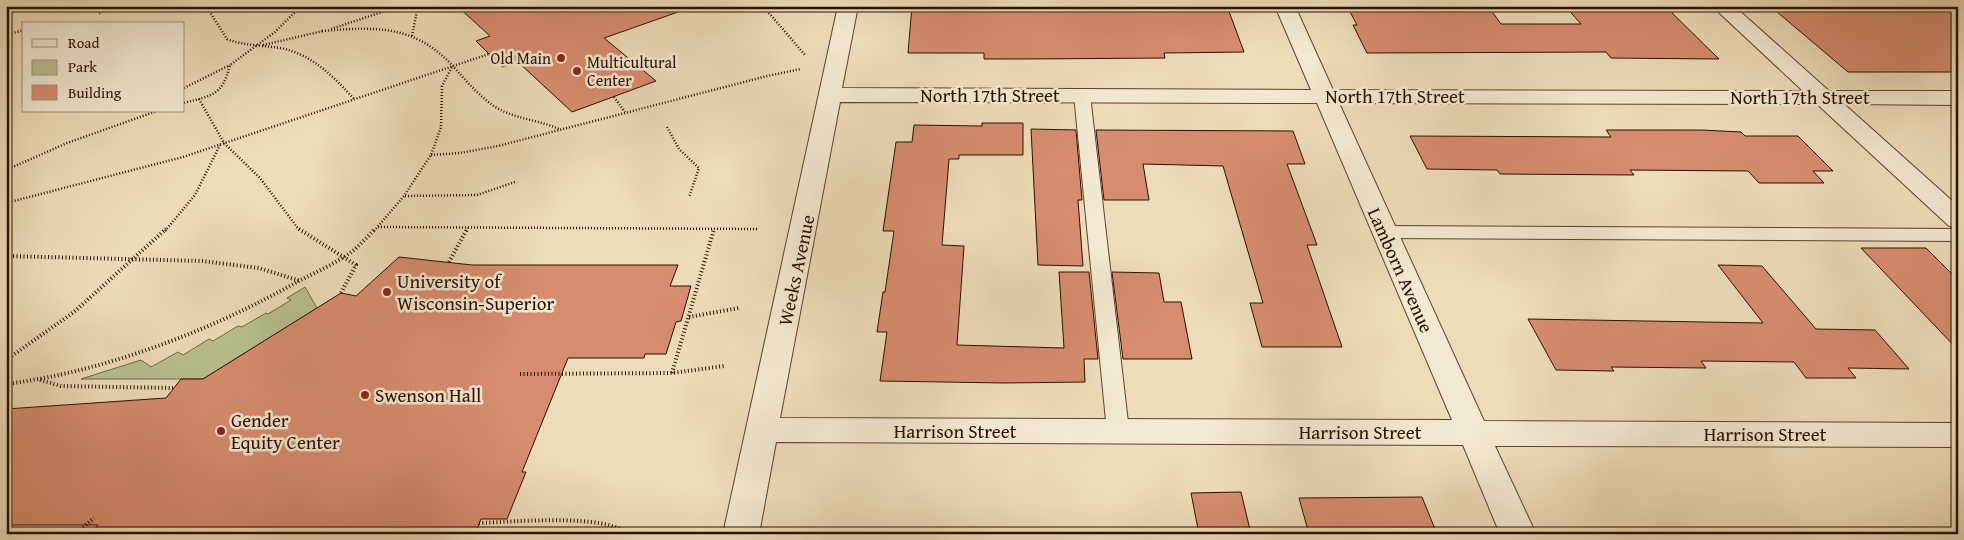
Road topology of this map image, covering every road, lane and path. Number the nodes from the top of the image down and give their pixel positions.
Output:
1 (103, 6) edge
2 (113, 6) edge
3 (206, 6) edge
4 (301, 6) edge
5 (400, 6) edge
6 (418, 6) edge
7 (709, 6) edge
8 (763, 6) edge
9 (848, 6) edge
10 (1285, 6) edge
11 (1722, 6) edge
12 (96, 8) dead end
13 (686, 10) dead end
14 (99, 13) dead end
15 (22, 31) edge
16 (322, 31) junction
17 (6, 35) edge
18 (412, 36) junction
19 (255, 46) junction
20 (489, 54) dead end
21 (805, 55) dead end
22 (230, 65) junction
23 (452, 67) junction
24 (801, 69) dead end
25 (185, 88) edge
26 (832, 95) junction
27 (1082, 95) junction
28 (1324, 96) junction
29 (614, 97) dead end
30 (1822, 97) junction
31 (199, 98) junction
32 (1958, 98) edge
33 (355, 100) junction
34 (185, 102) edge
35 (154, 112) edge
36 (625, 112) junction
37 (667, 127) dead end
38 (558, 129) junction
39 (222, 144) junction
40 (431, 155) junction
41 (6, 170) edge
42 (516, 182) dead end
43 (404, 196) junction
44 (690, 197) dead end
45 (6, 203) edge
46 (1958, 220) edge
47 (378, 228) junction
48 (469, 228) junction
49 (714, 229) junction
50 (759, 229) dead end
51 (1384, 232) junction
52 (1958, 235) edge
53 (6, 256) edge
54 (136, 258) junction
55 (343, 258) junction
56 (449, 262) dead end
57 (300, 281) junction
58 (342, 293) dead end
59 (739, 308) dead end
60 (689, 317) junction
61 (6, 360) edge
62 (724, 366) dead end
63 (672, 373) junction
64 (520, 374) dead end
65 (39, 380) junction
66 (6, 384) edge
67 (174, 388) dead end
68 (762, 430) junction
69 (1118, 431) junction
70 (1473, 433) junction
71 (1958, 435) edge
72 (94, 518) dead end
73 (479, 523) dead end
74 (75, 534) edge
75 (628, 534) edge
76 (741, 534) edge
77 (1518, 534) edge

1 - 12 path
2 - 14 path
3 - 19 path
4 - 19 path
5 - 16 path
6 - 18 path
7 - 13 path
8 - 21 path
9 - 26 street, Weeks Avenue
10 - 28 street, Lamborn Avenue
11 - 30 street
15 - 17 path
16 - 18 path
16 - 19 path
18 - 23 path
19 - 22 path
19 - 33 path
20 - 23 path
22 - 25 path
22 - 31 path
23 - 33 path
23 - 38 path
23 - 40 path
24 - 36 path
26 - 27 street, North 17th Street
26 - 68 street, Weeks Avenue
27 - 28 street, North 17th Street
27 - 69 lane
28 - 30 street, North 17th Street
28 - 51 street, Lamborn Avenue
29 - 36 path
30 - 32 street, North 17th Street
30 - 46 street
31 - 34 path
31 - 39 path
33 - 39 path
35 - 41 path
36 - 38 path
37 - 44 path
38 - 40 path
39 - 45 path
39 - 54 path
39 - 55 path
40 - 43 path
42 - 43 path
43 - 47 path
47 - 48 path
47 - 55 path
48 - 49 path
48 - 56 path
49 - 50 path
49 - 60 path
51 - 52 lane
51 - 70 street, Lamborn Avenue
53 - 54 path
54 - 57 path
54 - 61 path
55 - 57 path
55 - 58 path
57 - 65 path
59 - 60 path
60 - 63 path
62 - 63 path
63 - 64 path
65 - 66 path
65 - 67 path
68 - 69 street, Harrison Street
68 - 76 street, Weeks Avenue
69 - 70 street, Harrison Street
70 - 71 street, Harrison Street
70 - 77 street, Lamborn Avenue
72 - 74 path
73 - 75 path

